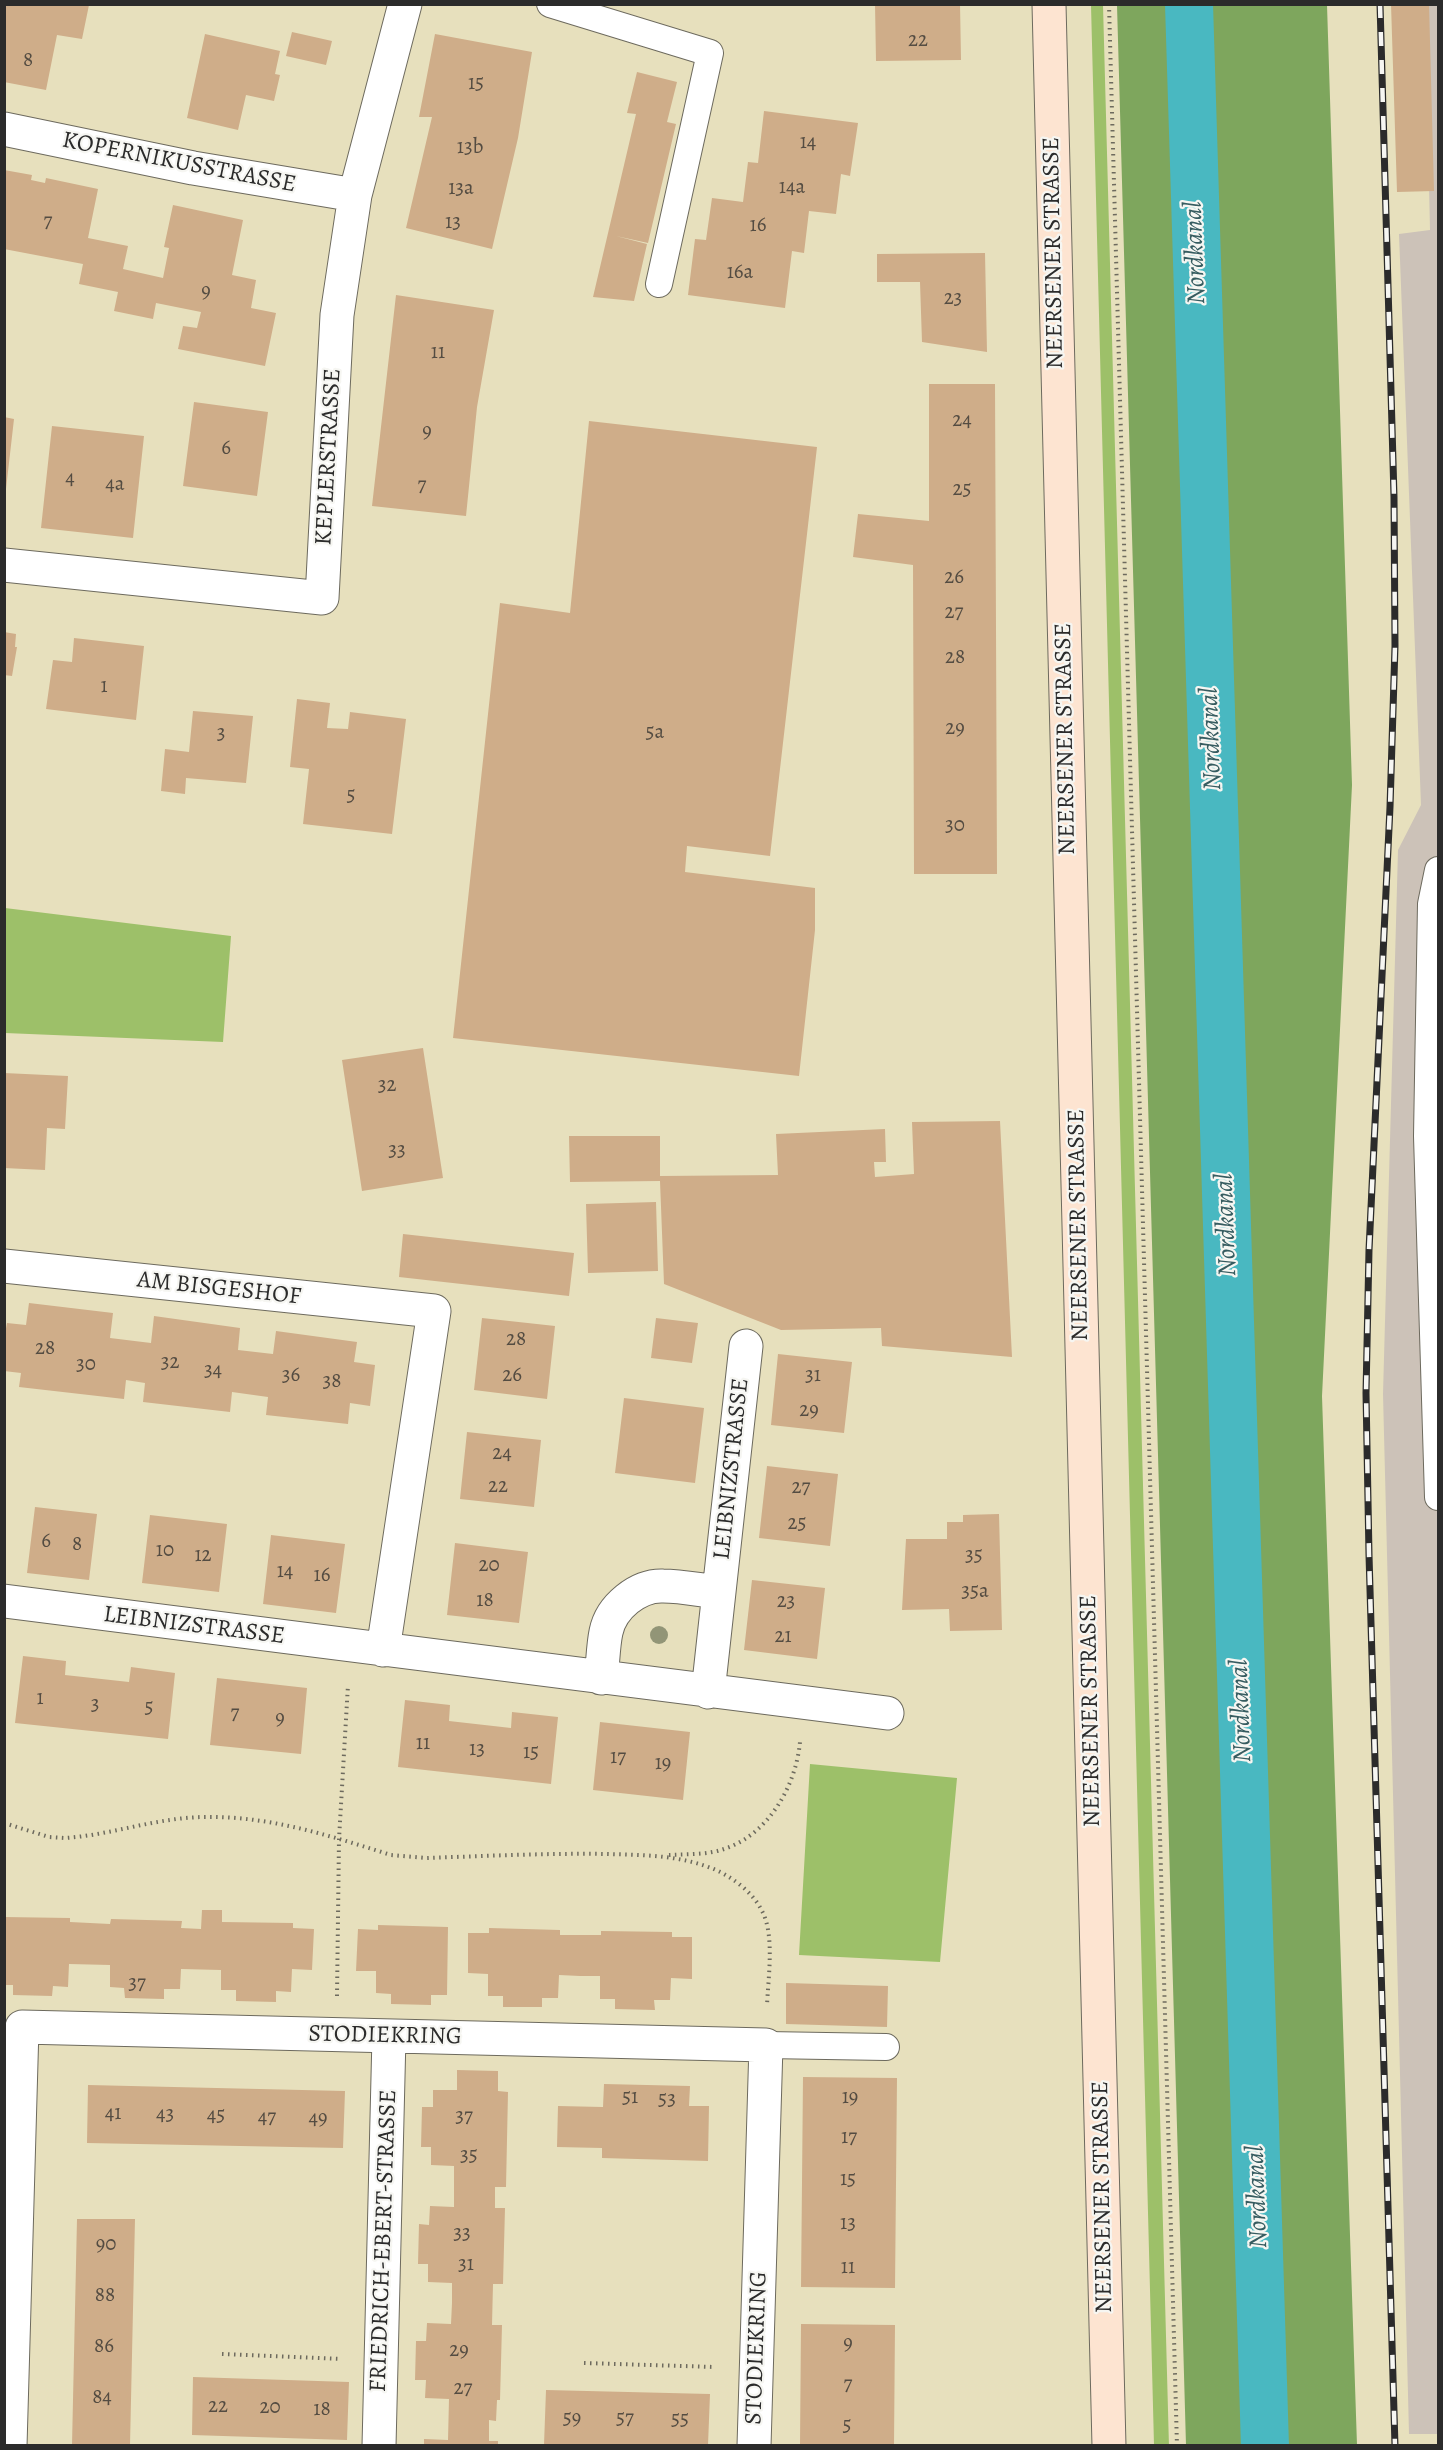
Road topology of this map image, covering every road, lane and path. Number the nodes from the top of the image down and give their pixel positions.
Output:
1 (405, 4) edge
2 (550, 4) edge
3 (1048, 4) edge
4 (1109, 4) edge
5 (4, 129) edge
6 (355, 195) junction
7 (659, 284) dead end
8 (4, 566) edge
9 (1438, 870) edge
10 (1433, 1136) edge
11 (4, 1266) edge
12 (746, 1346) dead end
13 (1438, 1497) edge
14 (718, 1592) junction
15 (4, 1601) edge
16 (350, 1646) junction
17 (383, 1650) junction
18 (601, 1678) junction
19 (708, 1692) junction
20 (803, 1703) junction
21 (887, 1713) dead end
22 (4, 1823) edge
23 (339, 1839) junction
24 (662, 1855) junction
25 (13, 2026) edge
26 (335, 2035) junction
27 (390, 2036) junction
28 (766, 2045) junction
29 (886, 2047) dead end
30 (222, 2354) dead end
31 (381, 2360) junction
32 (584, 2363) dead end
33 (756, 2368) junction
34 (10, 2445) edge
35 (379, 2445) edge
36 (754, 2445) edge
37 (1109, 2445) edge
38 (1178, 2445) edge

1 - 6 street, KEPLERSTRASSE
2 - 7 lane
3 - 37 main road, NEERSENER STRASSE
4 - 38 path
5 - 6 street, KOPERNIKUSSTRASSE
6 - 8 street, KEPLERSTRASSE
9 - 10 lane
10 - 13 lane
11 - 17 street, AM BISGESHOF
12 - 14 street, LEIBNIZSTRASSE
14 - 18 street, LEIBNIZSTRASSE
14 - 19 street, LEIBNIZSTRASSE
15 - 16 street, LEIBNIZSTRASSE
16 - 17 street, LEIBNIZSTRASSE
16 - 23 path
17 - 18 street, LEIBNIZSTRASSE
18 - 19 street, LEIBNIZSTRASSE
19 - 20 street, LEIBNIZSTRASSE
20 - 21 street, LEIBNIZSTRASSE
20 - 24 path
22 - 23 path
23 - 24 path
23 - 26 path
24 - 28 path
25 - 26 street, STODIEKRING
25 - 34 street, STODIEKRING
26 - 27 street, STODIEKRING
27 - 28 street, STODIEKRING
27 - 31 street, FRIEDRICH-EBERT-STRASSE
28 - 29 lane
28 - 33 street, STODIEKRING
30 - 31 path
31 - 35 street, FRIEDRICH-EBERT-STRASSE
32 - 33 path
33 - 36 street, STODIEKRING

